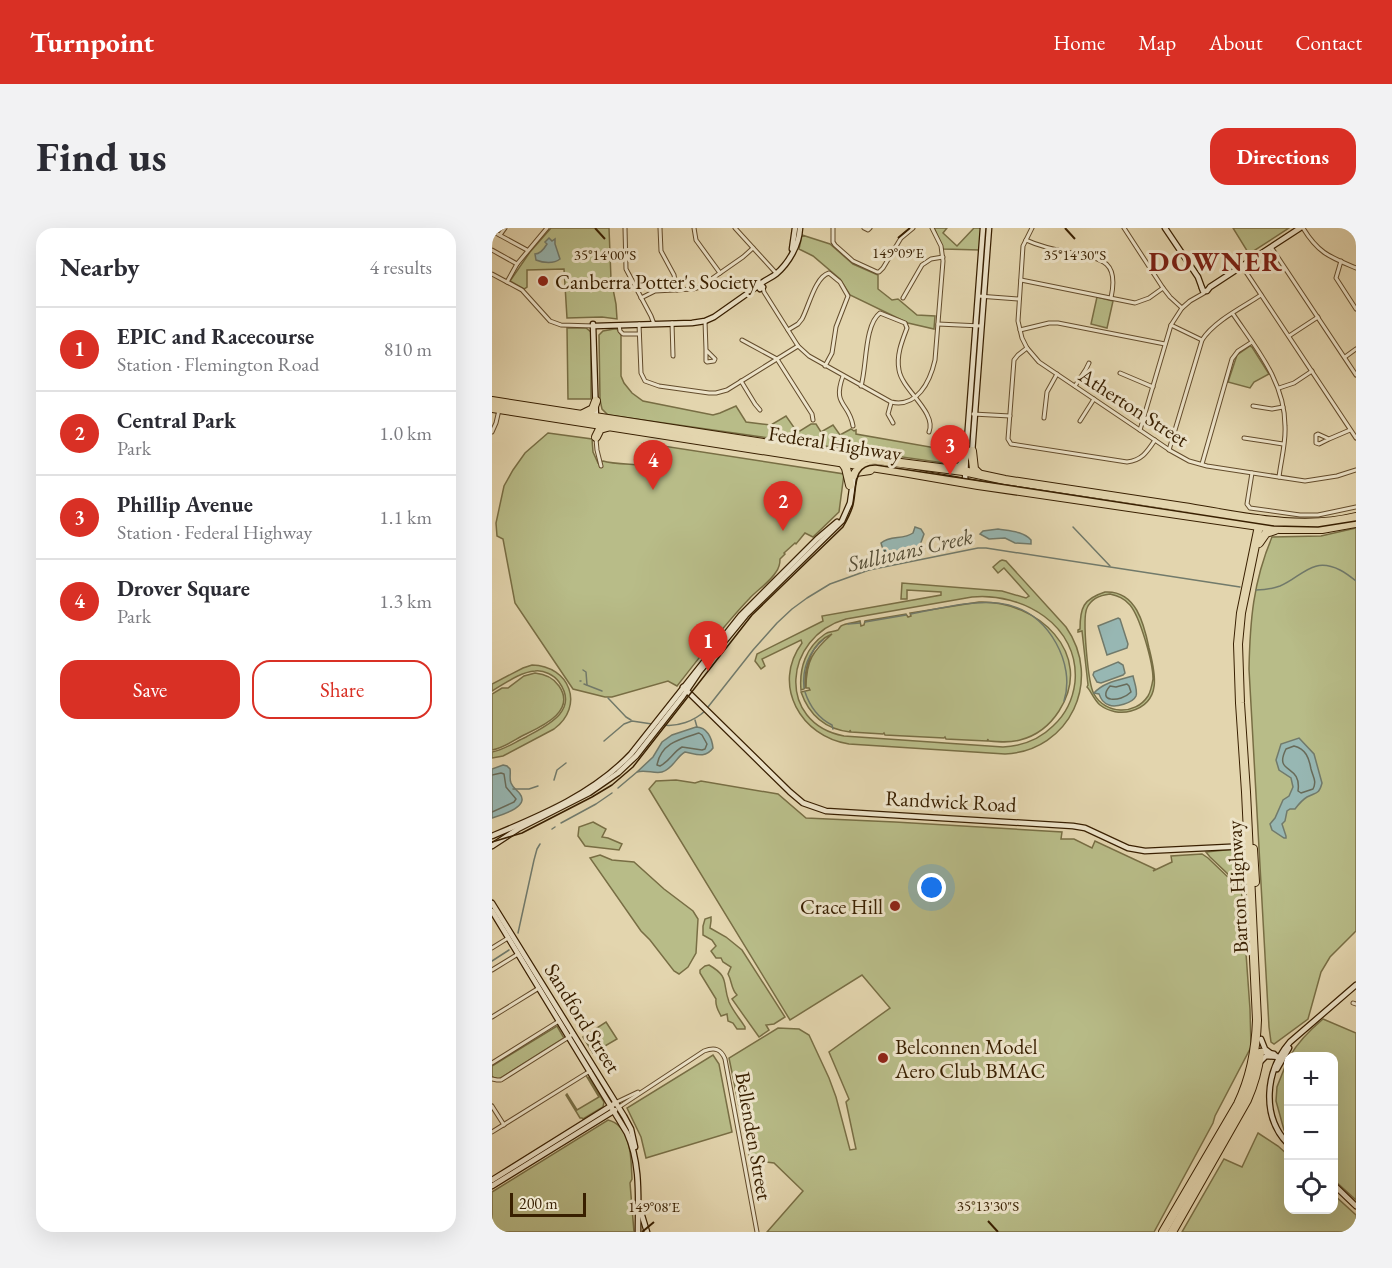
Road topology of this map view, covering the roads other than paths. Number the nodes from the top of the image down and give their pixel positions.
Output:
1 (505, 228) edge
2 (547, 228) edge
3 (625, 228) edge
4 (660, 228) edge
5 (694, 228) edge
6 (735, 228) edge
7 (795, 228) edge
8 (800, 228) edge
9 (833, 228) edge
10 (864, 228) edge
11 (870, 228) edge
12 (913, 228) edge
13 (932, 228) edge
14 (984, 228) edge
15 (989, 228) edge
16 (1032, 228) edge
17 (1124, 228) edge
18 (1165, 228) edge
19 (1302, 228) edge
20 (492, 231) edge
21 (500, 235) junction
22 (1026, 240) junction
23 (1271, 247) junction
24 (753, 248) junction
25 (492, 250) edge
26 (527, 250) junction
27 (792, 253) junction
28 (942, 257) junction
29 (1341, 261) junction
30 (517, 264) junction
31 (1242, 266) junction
32 (1356, 267) edge
33 (720, 273) junction
34 (777, 273) junction
35 (492, 274) edge
36 (1021, 280) junction
37 (507, 282) junction
38 (761, 288) junction
39 (1163, 288) junction
40 (1205, 288) junction
41 (677, 290) junction
42 (1261, 295) junction
43 (981, 296) junction
44 (641, 298) junction
45 (903, 298) dead end
46 (1111, 298) junction
47 (1019, 299) junction
48 (1182, 308) junction
49 (1356, 309) edge
50 (1233, 314) junction
51 (1318, 317) junction
52 (705, 321) junction
53 (672, 323) junction
54 (639, 324) junction
55 (654, 324) junction
56 (938, 324) junction
57 (594, 325) junction
58 (619, 325) junction
59 (1171, 325) junction
60 (979, 326) junction
61 (788, 330) junction
62 (1020, 330) junction
63 (639, 334) junction
64 (1289, 336) junction
65 (742, 340) dead end
66 (1202, 340) junction
67 (1252, 342) junction
68 (1165, 344) junction
69 (798, 346) junction
70 (1027, 348) junction
71 (1356, 349) edge
72 (705, 350) dead end
73 (673, 356) dead end
74 (1344, 357) junction
75 (777, 359) junction
76 (1089, 363) dead end
77 (825, 366) junction
78 (1312, 371) junction
79 (1120, 373) dead end
80 (1057, 374) junction
81 (1356, 375) edge
82 (843, 376) junction
83 (741, 381) junction
84 (861, 386) junction
85 (1075, 386) junction
86 (1153, 387) junction
87 (1278, 388) junction
88 (915, 398) junction
89 (1094, 399) junction
90 (596, 401) junction
91 (891, 402) junction
92 (496, 405) edge
93 (1253, 406) dead end
94 (1283, 407) junction
95 (760, 410) dead end
96 (972, 414) junction
97 (580, 415) junction
98 (1010, 416) junction
99 (1044, 418) dead end
100 (492, 420) edge
101 (813, 420) dead end
102 (1080, 421) dead end
103 (593, 422) junction
104 (607, 422) junction
105 (893, 423) dead end
106 (853, 426) dead end
107 (493, 430) edge
108 (1140, 430) junction
109 (1350, 430) junction
110 (929, 432) dead end
111 (596, 437) junction
112 (1244, 438) dead end
113 (1356, 438) edge
114 (1329, 439) dead end
115 (1155, 440) junction
116 (1283, 444) junction
117 (1169, 450) junction
118 (969, 453) junction
119 (855, 461) junction
120 (842, 462) junction
121 (1202, 464) junction
122 (602, 466) dead end
123 (932, 467) junction
124 (1356, 470) edge
125 (898, 471) junction
126 (968, 472) junction
127 (1252, 473) junction
128 (979, 474) junction
129 (854, 475) junction
130 (1279, 477) junction
131 (967, 483) junction
132 (850, 486) junction
133 (1356, 507) edge
134 (1356, 517) edge
135 (1261, 523) junction
136 (1356, 523) edge
137 (1246, 524) junction
138 (1280, 529) junction
139 (1257, 542) junction
140 (727, 637) junction
141 (684, 689) junction
142 (655, 728) junction
143 (1248, 833) junction
144 (492, 836) edge
145 (1250, 845) junction
146 (492, 846) edge
147 (1234, 846) junction
148 (1248, 860) junction
149 (492, 903) edge
150 (492, 911) edge
151 (511, 937) junction
152 (492, 948) edge
153 (520, 952) junction
154 (492, 970) edge
155 (1355, 985) edge
156 (541, 986) junction
157 (492, 1017) edge
158 (563, 1021) junction
159 (571, 1035) junction
160 (1283, 1053) junction
161 (1270, 1056) junction
162 (492, 1064) edge
163 (592, 1069) junction
164 (1275, 1069) junction
165 (492, 1079) edge
166 (492, 1106) edge
167 (615, 1106) junction
168 (604, 1116) junction
169 (504, 1125) junction
170 (1229, 1127) junction
171 (625, 1128) junction
172 (492, 1132) edge
173 (1284, 1138) edge
174 (635, 1156) junction
175 (517, 1168) junction
176 (492, 1180) edge
177 (492, 1186) edge
178 (1338, 1189) edge
179 (638, 1204) junction
180 (1356, 1206) edge
181 (1166, 1231) edge
182 (638, 1232) edge
183 (647, 1232) edge
184 (757, 1232) edge

1 - 21 street
2 - 26 street
3 - 44 street
4 - 41 street
5 - 33 street
6 - 24 street
7 - 27 main road
8 - 27 main road
9 - 12 street
10 - 11 street
13 - 28 street
14 - 43 main road
15 - 43 main road
16 - 22 street, Atherton Street
17 - 39 street
18 - 40 main road
19 - 23 main road
19 - 29 street
20 - 21 street
21 - 26 street
22 - 36 street, Atherton Street
22 - 46 street
23 - 31 main road
23 - 51 street
24 - 33 street
24 - 34 street
25 - 30 street
26 - 30 street
27 - 34 main road
28 - 45 street
28 - 56 street
29 - 32 street
29 - 49 street
30 - 37 street
31 - 40 main road
31 - 42 street
33 - 41 street
34 - 38 main road
35 - 37 street
36 - 46 street
36 - 47 street, Atherton Street
37 - 57 street
38 - 52 main road
38 - 61 street
39 - 46 street
39 - 48 street
40 - 48 street
41 - 44 street
42 - 50 street
42 - 64 street
43 - 47 street
43 - 60 main road
44 - 55 street
47 - 62 street, Atherton Street
48 - 59 street
50 - 66 street
50 - 67 street
51 - 64 street
51 - 74 street
52 - 53 main road
52 - 72 street
53 - 55 main road
53 - 73 street
54 - 55 main road
54 - 58 main road
54 - 63 street
56 - 60 street
56 - 88 street
57 - 58 main road
57 - 90 main road
58 - 63 street
59 - 66 street
59 - 68 street
60 - 96 main road
61 - 69 street
61 - 77 street
62 - 68 street
62 - 70 street, Atherton Street
63 - 83 street
64 - 78 street
65 - 75 street
66 - 117 street
67 - 87 street
67 - 121 street
68 - 86 street
69 - 75 street
69 - 77 street
70 - 80 street, Atherton Street
70 - 98 street
71 - 74 street
74 - 81 street
75 - 83 street
75 - 101 street
76 - 85 street
77 - 82 street
78 - 87 street
78 - 109 street
79 - 86 street
80 - 85 street, Atherton Street
80 - 99 street
82 - 84 street
82 - 106 street
83 - 95 street
84 - 88 street
84 - 91 street
85 - 89 street, Atherton Street
86 - 108 street
87 - 94 street
88 - 91 street
88 - 110 street
89 - 102 street
89 - 108 street, Atherton Street
90 - 97 highway
90 - 103 main road
90 - 104 highway
91 - 105 street
92 - 97 highway, Federal Highway
92 - 103 highway, Federal Highway
92 - 107 street
93 - 94 street
94 - 116 street
96 - 98 street
96 - 118 main road
97 - 103 highway, Federal Highway
98 - 115 street
100 - 107 street
103 - 104 highway, Federal Highway
103 - 111 highway
104 - 111 highway
104 - 119 highway, Federal Highway
104 - 120 highway, Federal Highway
108 - 115 street, Atherton Street
109 - 113 street
109 - 114 street
111 - 122 street
112 - 116 street
115 - 117 street, Atherton Street
116 - 130 street
117 - 121 street, Atherton Street
118 - 123 highway
118 - 126 main road
118 - 128 highway
119 - 120 highway, Federal Highway
119 - 123 highway, Federal Highway
119 - 125 highway, Federal Highway
119 - 129 main road
119 - 132 main road
120 - 132 highway
121 - 127 street, Atherton Street
123 - 126 highway, Federal Highway
124 - 130 street, Atherton Street
125 - 129 highway
125 - 131 highway, Federal Highway
126 - 128 highway, Federal Highway
126 - 131 main road
127 - 130 street, Atherton Street
127 - 133 street
128 - 135 highway, Federal Highway
129 - 140 main road
131 - 137 highway, Federal Highway
132 - 140 main road
134 - 135 highway
135 - 137 highway, Federal Highway
135 - 138 highway, Federal Highway
135 - 139 highway, Barton Highway
136 - 138 highway, Federal Highway
137 - 139 highway
138 - 139 highway
139 - 143 highway, Barton Highway
139 - 145 highway, Barton Highway
140 - 141 main road
141 - 142 main road
141 - 147 main road, Randwick Road
142 - 144 main road
142 - 146 main road
143 - 145 highway, Barton Highway
143 - 147 main road
145 - 147 main road, Randwick Road
145 - 148 highway, Barton Highway
145 - 161 highway, Barton Highway
147 - 148 main road
148 - 161 highway, Barton Highway
149 - 151 main road, Sandford Street
150 - 151 main road, Sandford Street
151 - 152 street
151 - 153 main road, Sandford Street
153 - 154 street
153 - 156 main road, Sandford Street
155 - 160 main road
156 - 157 street
156 - 158 main road, Sandford Street
158 - 159 main road, Sandford Street
158 - 162 street
159 - 163 main road, Sandford Street
159 - 165 street
160 - 161 main road
160 - 164 main road
161 - 164 main road
161 - 170 highway, Barton Highway
161 - 170 highway, Barton Highway
163 - 167 main road, Sandford Street
163 - 169 street
164 - 173 main road
166 - 169 street
167 - 168 main road
167 - 171 main road, Sandford Street
167 - 174 main road, Sandford Street
167 - 175 main road
167 - 184 street, Bellenden Street
168 - 171 main road
168 - 175 main road
169 - 172 street
170 - 181 highway, Barton Highway
171 - 174 main road, Sandford Street
174 - 179 main road, Sandford Street
175 - 176 main road
175 - 177 main road
178 - 180 main road
179 - 182 main road, Sandford Street
179 - 183 main road, Sandford Street

